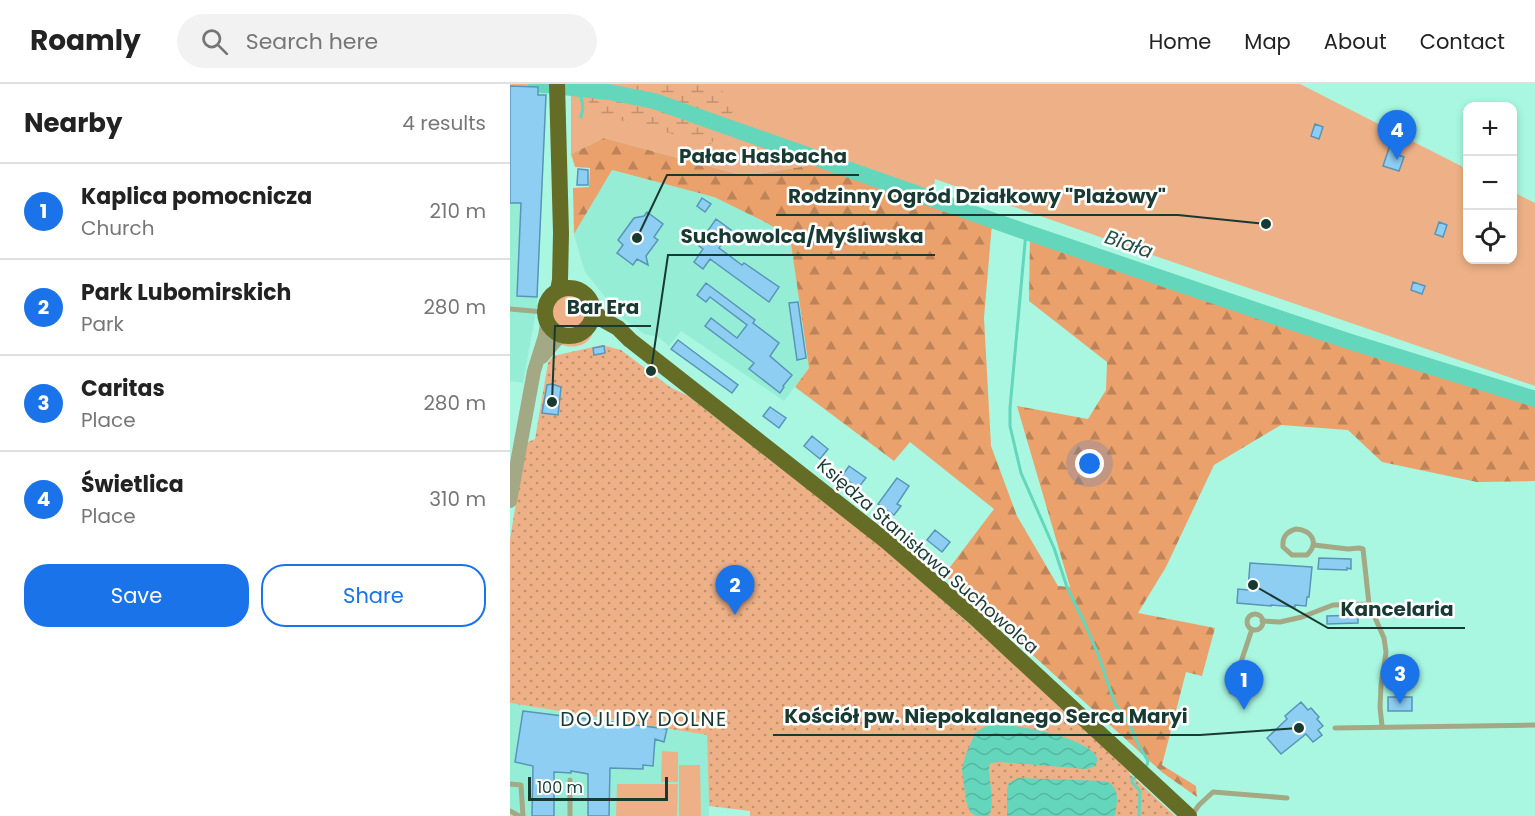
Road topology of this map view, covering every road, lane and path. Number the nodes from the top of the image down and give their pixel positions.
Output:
1 (558, 90) edge
2 (561, 233) junction
3 (577, 289) junction
4 (558, 290) junction
5 (510, 309) edge
6 (593, 309) junction
7 (546, 318) junction
8 (587, 328) junction
9 (564, 336) junction
10 (630, 340) junction
11 (535, 365) junction
12 (510, 501) edge
13 (1314, 545) junction
14 (1369, 604) junction
15 (1262, 621) junction
16 (1252, 629) junction
17 (1231, 692) dead end
18 (1535, 725) edge
19 (1382, 726) junction
20 (1335, 728) dead end
21 (570, 780) dead end
22 (510, 784) edge
23 (1287, 798) dead end
24 (510, 811) edge
25 (521, 816) edge
26 (570, 816) edge
27 (1190, 816) edge

1 - 2 highway
2 - 3 highway
2 - 4 highway
3 - 4 highway
3 - 6 highway
4 - 7 highway
5 - 7 lane
6 - 8 highway
6 - 10 highway, Księdza Stanisława Suchowolca
7 - 9 highway
7 - 11 street
8 - 9 highway
8 - 10 highway, Księdza Stanisława Suchowolca
9 - 11 street
10 - 27 highway, Księdza Stanisława Suchowolca
11 - 12 street
13 - 13 lane
13 - 14 lane
14 - 15 lane
14 - 19 lane
15 - 16 lane
15 - 16 lane
16 - 17 lane
18 - 19 lane
19 - 20 lane
21 - 26 lane
22 - 25 lane
23 - 27 lane
24 - 25 lane

